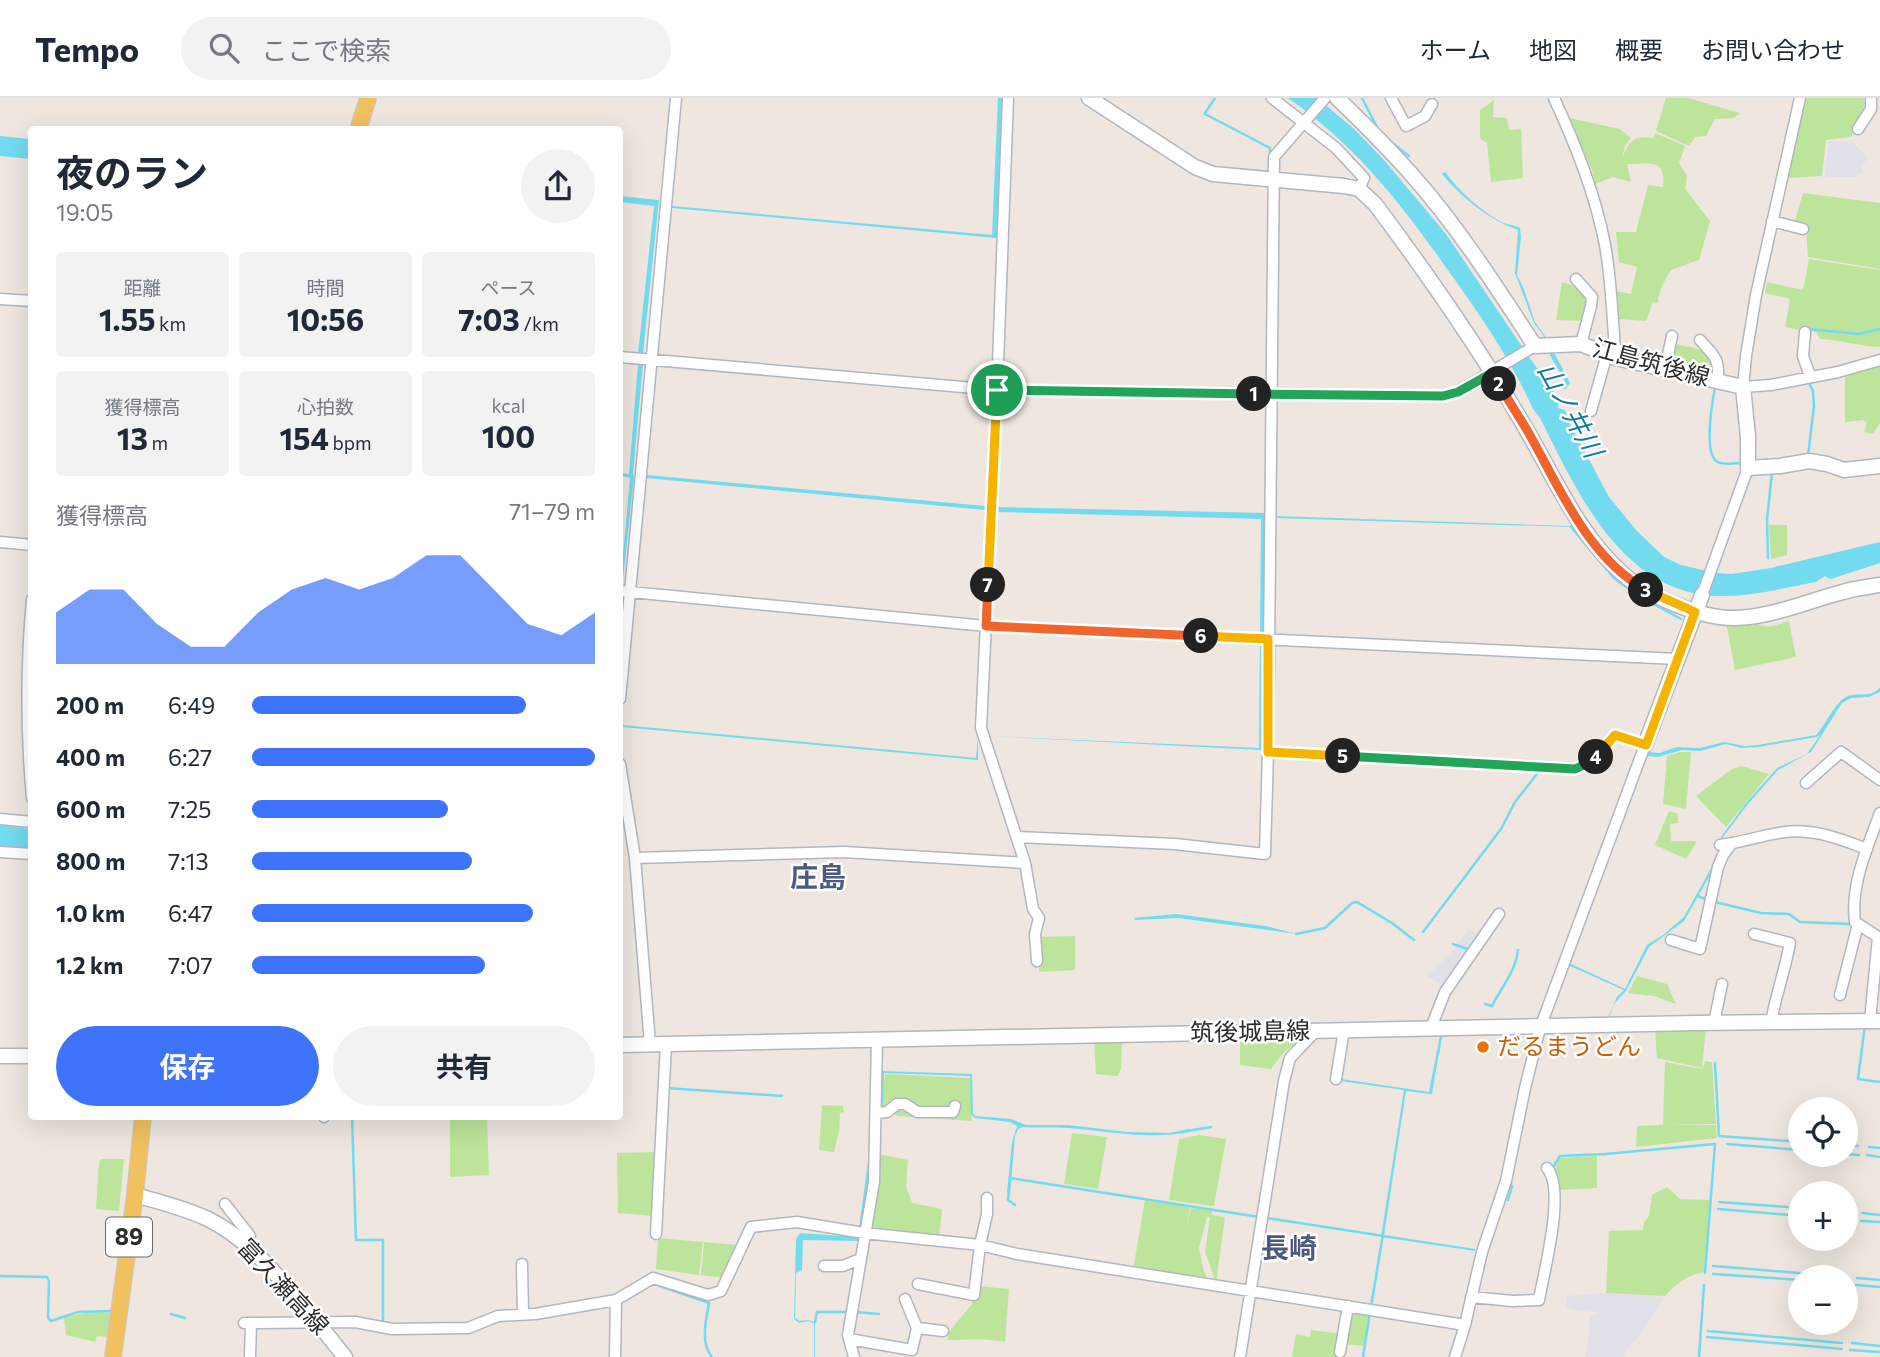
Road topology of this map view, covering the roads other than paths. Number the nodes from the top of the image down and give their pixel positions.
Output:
1 (368, 98) edge
2 (676, 98) edge
3 (1008, 98) edge
4 (1089, 98) edge
5 (1272, 98) edge
6 (1325, 98) edge
7 (1337, 98) edge
8 (1391, 98) edge
9 (1554, 98) edge
10 (1800, 98) edge
11 (1871, 98) edge
12 (1432, 104) dead end
13 (1306, 120) junction
14 (359, 126) edge
15 (1858, 129) dead end
16 (1273, 180) junction
17 (1359, 189) junction
18 (1772, 221) junction
19 (1803, 229) dead end
20 (1576, 279) dead end
21 (0, 299) edge
22 (28, 301) edge
23 (1805, 331) dead end
24 (1672, 336) dead end
25 (1700, 340) dead end
26 (1581, 344) junction
27 (1531, 348) junction
28 (623, 356) edge
29 (1611, 356) junction
30 (650, 359) junction
31 (1880, 360) edge
32 (1665, 369) junction
33 (1492, 373) junction
34 (1810, 376) junction
35 (1718, 381) junction
36 (1743, 387) junction
37 (997, 390) junction
38 (1271, 394) junction
39 (1591, 411) dead end
40 (1880, 466) edge
41 (1748, 468) junction
42 (0, 542) edge
43 (28, 545) edge
44 (1880, 585) edge
45 (624, 592) edge
46 (1702, 595) joint
47 (1695, 612) junction
48 (623, 619) edge
49 (986, 626) junction
50 (1268, 639) junction
51 (1677, 659) junction
52 (1646, 745) junction
53 (1268, 752) junction
54 (1880, 780) edge
55 (623, 782) edge
56 (1806, 783) dead end
57 (1880, 813) edge
58 (0, 819) edge
59 (28, 822) edge
60 (1017, 837) junction
61 (623, 841) edge
62 (633, 842) junction
63 (1867, 849) junction
64 (0, 852) edge
65 (28, 854) edge
66 (635, 858) junction
67 (1025, 863) junction
68 (1499, 914) dead end
69 (1858, 924) junction
70 (1754, 934) dead end
71 (1671, 940) dead end
72 (1879, 941) edge
73 (1037, 961) dead end
74 (1722, 984) dead end
75 (1840, 995) dead end
76 (1875, 1021) edge
77 (1771, 1022) junction
78 (1714, 1023) junction
79 (1540, 1028) junction
80 (1317, 1030) junction
81 (1344, 1030) junction
82 (1430, 1030) junction
83 (877, 1039) junction
84 (650, 1044) junction
85 (666, 1044) junction
86 (623, 1045) edge
87 (0, 1056) edge
88 (28, 1056) edge
89 (1336, 1079) dead end
90 (955, 1105) dead end
91 (877, 1113) junction
92 (143, 1120) edge
93 (1548, 1168) dead end
94 (135, 1195) junction
95 (987, 1198) dead end
96 (225, 1204) dead end
97 (864, 1233) junction
98 (656, 1234) dead end
99 (250, 1236) dead end
100 (980, 1245) junction
101 (860, 1259) junction
102 (522, 1264) dead end
103 (824, 1266) dead end
104 (918, 1284) dead end
105 (1250, 1290) junction
106 (1471, 1297) junction
107 (905, 1299) dead end
108 (616, 1300) junction
109 (1348, 1306) junction
110 (523, 1314) junction
111 (319, 1324) junction
112 (1465, 1325) junction
113 (918, 1328) junction
114 (943, 1331) dead end
115 (849, 1339) junction
116 (1340, 1352) dead end
117 (113, 1357) edge
118 (250, 1357) edge
119 (345, 1357) edge
120 (615, 1357) edge
121 (854, 1357) edge
122 (1240, 1357) edge
123 (1455, 1357) edge

1 - 14 main road
2 - 30 street
3 - 37 street
4 - 16 main road
5 - 13 street
6 - 13 street
7 - 27 main road
8 - 12 street
9 - 29 street
10 - 18 street
11 - 15 street
13 - 16 street
13 - 17 street
16 - 17 main road
16 - 38 street
17 - 33 main road
18 - 19 street
18 - 36 street
20 - 26 street
21 - 22 street
23 - 34 street
24 - 32 street
25 - 35 street
26 - 27 main road, 江島筑後線
26 - 29 main road, 江島筑後線
27 - 33 street
28 - 30 street
29 - 32 main road, 江島筑後線
29 - 39 street
30 - 37 street
30 - 45 street
31 - 34 street
32 - 35 main road, 江島筑後線
33 - 38 street
33 - 47 main road
34 - 36 street
35 - 36 main road, 江島筑後線
36 - 41 main road, 江島筑後線
37 - 38 street
37 - 49 street
38 - 50 street
40 - 41 main road
41 - 46 street
42 - 43 street
44 - 47 main road
45 - 48 street
45 - 49 street
46 - 47 main road
47 - 51 main road
49 - 50 street
49 - 60 street
50 - 51 street
50 - 53 street
51 - 52 main road
52 - 53 street
52 - 79 street
53 - 60 street
54 - 56 street
55 - 62 street
57 - 63 street
58 - 59 street
60 - 67 street
61 - 62 street
62 - 66 street
63 - 69 street
63 - 71 street
64 - 65 street
66 - 67 street
66 - 84 street
67 - 73 street
68 - 82 street
69 - 72 street
69 - 75 street
70 - 77 street
72 - 76 street
74 - 78 street
76 - 77 main road, 筑後城島線
77 - 78 main road, 筑後城島線
78 - 79 main road, 筑後城島線
79 - 82 main road, 筑後城島線
79 - 106 street
80 - 81 main road, 筑後城島線
80 - 83 main road, 筑後城島線
80 - 105 street
81 - 82 main road, 筑後城島線
81 - 89 street
83 - 85 main road, 筑後城島線
83 - 91 street
84 - 85 main road, 筑後城島線
84 - 86 main road, 筑後城島線
85 - 98 street
87 - 88 main road
90 - 91 street
91 - 97 street
92 - 94 main road, 89
93 - 106 street
94 - 111 main road, 富久瀬高線
94 - 117 main road, 89
95 - 100 street
96 - 99 street
97 - 100 street
97 - 101 street
97 - 108 street
100 - 104 street
100 - 105 street
101 - 103 street
101 - 115 street
102 - 110 street
105 - 109 street
105 - 122 street
106 - 112 street
107 - 113 street
108 - 110 street
108 - 120 street
109 - 112 street
109 - 116 street
110 - 111 street
111 - 118 street
111 - 119 main road, 富久瀬高線
112 - 123 street
113 - 114 street
113 - 115 street
115 - 121 street

